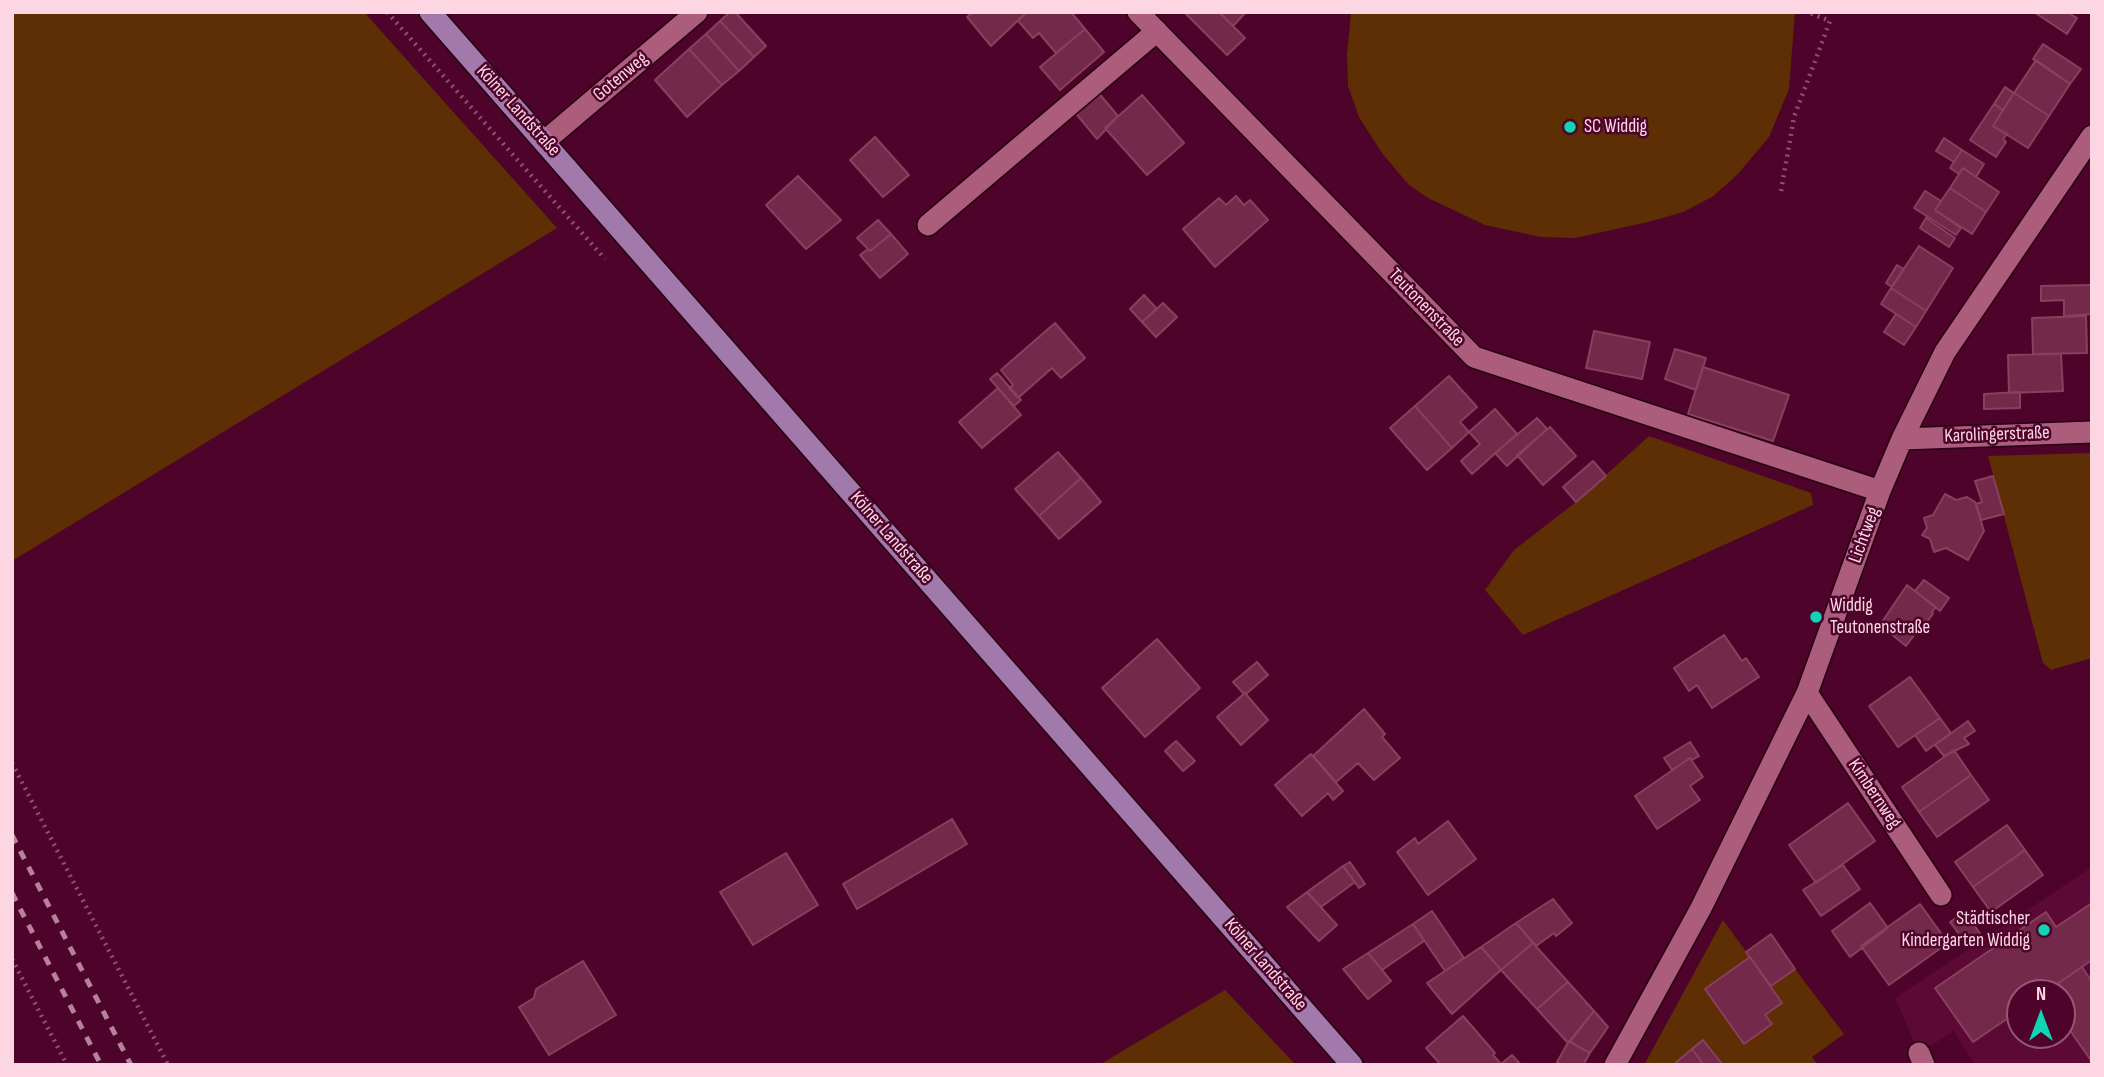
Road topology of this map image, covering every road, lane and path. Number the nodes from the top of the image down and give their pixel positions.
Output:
1 (430, 12) edge
2 (697, 12) edge
3 (1138, 12) edge
4 (1807, 12) edge
5 (1157, 31) junction
6 (2092, 136) edge
7 (545, 141) junction
8 (1781, 191) dead end
9 (928, 225) dead end
10 (2092, 432) edge
11 (1902, 439) junction
12 (1881, 491) junction
13 (1807, 693) junction
14 (12, 763) edge
15 (1941, 895) dead end
16 (12, 959) edge
17 (67, 1065) edge
18 (168, 1065) edge
19 (1352, 1065) edge
20 (1615, 1065) edge

1 - 7 main road, Kölner Landstraße
2 - 7 street, Gotenweg
3 - 5 street, Teutonenstraße
4 - 8 path
5 - 9 street
5 - 12 street, Teutonenstraße
6 - 11 street, Lichtweg
7 - 19 main road, Kölner Landstraße
10 - 11 street, Karolingerstraße
11 - 12 street, Lichtweg
12 - 13 street, Lichtweg
13 - 15 street, Kimbernweg
13 - 20 street, Lichtweg
14 - 18 path
16 - 17 path

